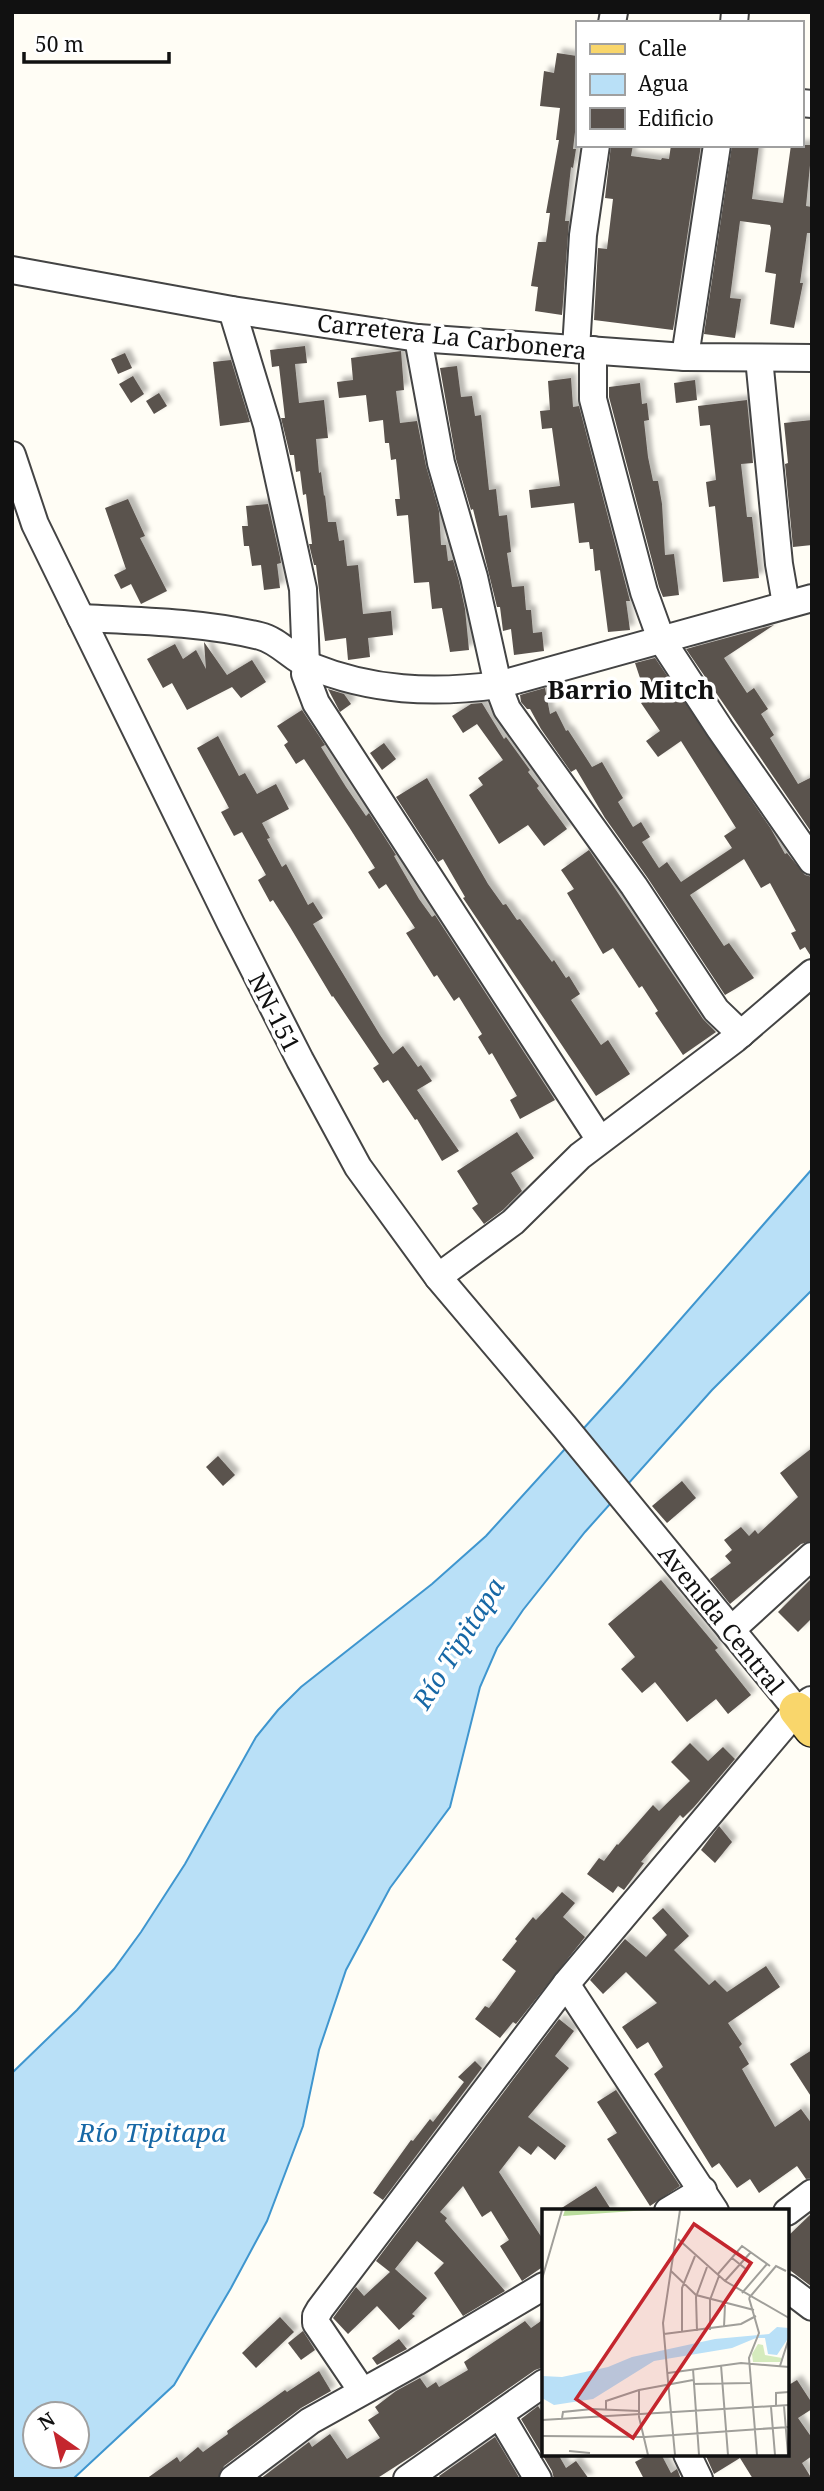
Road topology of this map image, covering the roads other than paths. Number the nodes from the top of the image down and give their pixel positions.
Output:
1 (596, 147) edge
2 (717, 147) edge
3 (12, 270) edge
4 (232, 310) junction
5 (418, 338) junction
6 (585, 350) junction
7 (685, 356) junction
8 (759, 358) junction
9 (812, 358) edge
10 (12, 455) edge
11 (812, 598) edge
12 (786, 604) junction
13 (80, 618) junction
14 (661, 639) junction
15 (306, 665) junction
16 (498, 685) junction
17 (812, 861) edge
18 (812, 972) edge
19 (741, 1034) junction
20 (600, 1140) junction
21 (438, 1277) junction
22 (633, 1510) joint
23 (812, 1556) edge
24 (731, 1630) junction
25 (807, 1713) edge
26 (566, 1984) junction
27 (812, 2193) edge
28 (709, 2201) edge
29 (676, 2209) edge
30 (789, 2210) edge
31 (542, 2287) edge
32 (789, 2290) edge
33 (812, 2307) edge
34 (542, 2384) edge
35 (362, 2391) junction
36 (500, 2415) junction
37 (688, 2456) edge
38 (233, 2479) edge
39 (407, 2479) edge
40 (538, 2479) edge
41 (699, 2479) edge

1 - 6 street
2 - 7 street
3 - 4 street, Carretera La Carbonera
4 - 5 street, Carretera La Carbonera
4 - 15 street
5 - 6 street, Carretera La Carbonera
5 - 16 street
6 - 7 street, Carretera La Carbonera
6 - 14 street
7 - 8 street, Carretera La Carbonera
8 - 9 street, Carretera La Carbonera
8 - 12 street
10 - 13 street, NN-151 / NN-151
11 - 12 street
12 - 14 street
13 - 15 street
13 - 21 street, NN-151 / NN-151
14 - 16 street
14 - 17 street
15 - 16 street
15 - 20 street
16 - 19 street
18 - 19 street
19 - 20 street
20 - 21 street
21 - 22 street, NN-151 / NN-151
22 - 24 street, Avenida Central / NN-151
23 - 24 street
24 - 25 street, Avenida Central / NN-151
25 - 26 street
26 - 28 street
26 - 35 street
27 - 30 street
28 - 29 street
31 - 35 street
32 - 33 street
34 - 36 street
35 - 38 street
36 - 39 street
36 - 40 street
37 - 41 street

